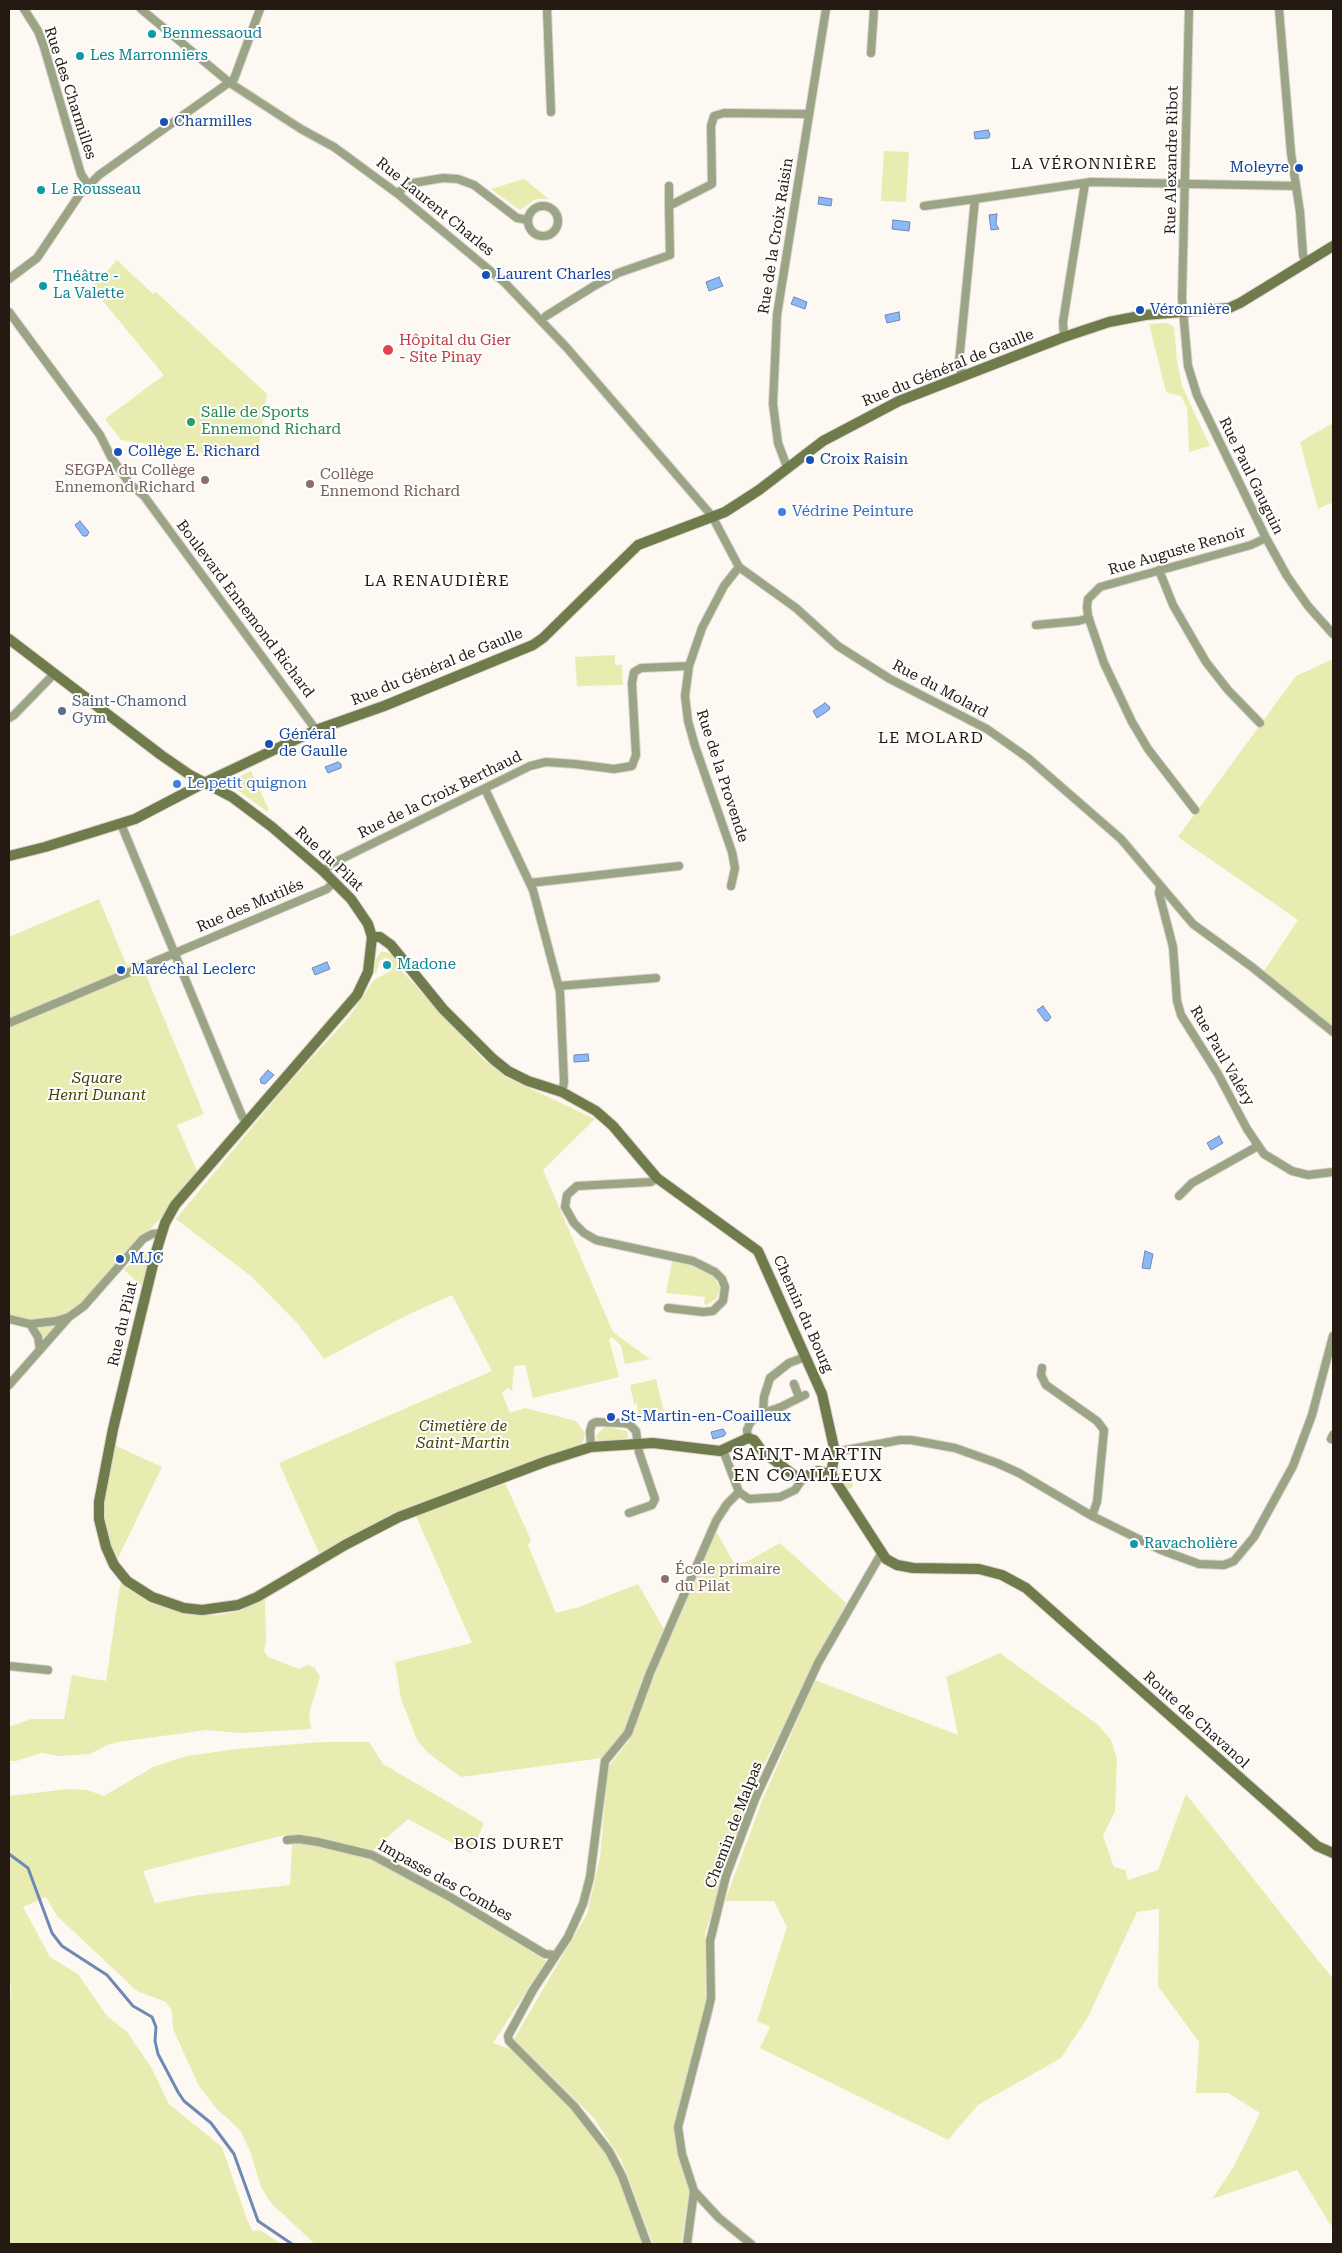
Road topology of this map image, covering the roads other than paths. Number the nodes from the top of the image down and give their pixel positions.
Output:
1 (24, 9) edge
2 (141, 9) edge
3 (260, 9) edge
4 (547, 9) edge
5 (826, 9) edge
6 (874, 9) edge
7 (1189, 9) edge
8 (1280, 9) edge
9 (871, 53) dead end
10 (230, 83) junction
11 (551, 112) dead end
12 (810, 114) junction
13 (1085, 183) junction
14 (1185, 184) junction
15 (88, 185) junction
16 (669, 186) dead end
17 (1296, 186) junction
18 (398, 194) junction
19 (975, 199) junction
20 (669, 206) junction
21 (924, 206) dead end
22 (528, 220) dead end
23 (1333, 246) edge
24 (1306, 263) junction
25 (9, 279) edge
26 (9, 312) edge
27 (1182, 313) junction
28 (546, 316) dead end
29 (1064, 337) junction
30 (962, 376) junction
31 (787, 467) junction
32 (712, 516) junction
33 (1266, 538) junction
34 (739, 566) junction
35 (1159, 570) junction
36 (1089, 618) junction
37 (1036, 625) dead end
38 (1333, 634) edge
39 (9, 639) edge
40 (689, 666) junction
41 (54, 674) junction
42 (9, 718) edge
43 (1260, 723) dead end
44 (316, 730) junction
45 (206, 782) junction
46 (485, 789) junction
47 (1195, 810) dead end
48 (120, 824) junction
49 (9, 856) edge
50 (679, 866) dead end
51 (323, 871) junction
52 (334, 882) junction
53 (530, 883) junction
54 (731, 886) dead end
55 (1160, 887) junction
56 (372, 937) junction
57 (174, 953) junction
58 (656, 978) dead end
59 (559, 986) junction
60 (9, 1023) edge
61 (1333, 1032) edge
62 (562, 1092) junction
63 (247, 1123) junction
64 (1258, 1146) junction
65 (1333, 1172) edge
66 (657, 1178) junction
67 (1179, 1196) dead end
68 (161, 1233) junction
69 (668, 1308) dead end
70 (69, 1317) junction
71 (9, 1319) edge
72 (30, 1324) junction
73 (1333, 1337) edge
74 (40, 1350) junction
75 (805, 1357) junction
76 (1330, 1362) edge
77 (1042, 1368) dead end
78 (794, 1384) dead end
79 (9, 1385) edge
80 (763, 1413) junction
81 (748, 1438) junction
82 (638, 1444) junction
83 (591, 1448) junction
84 (723, 1450) junction
85 (835, 1452) junction
86 (831, 1474) junction
87 (804, 1478) junction
88 (740, 1492) junction
89 (629, 1513) dead end
90 (1092, 1516) junction
91 (881, 1554) junction
92 (9, 1666) edge
93 (48, 1670) dead end
94 (288, 1840) dead end
95 (1333, 1853) edge
96 (555, 1954) junction
97 (694, 2191) junction
98 (647, 2244) edge
99 (687, 2244) edge
100 (751, 2244) edge

1 - 15 street, Rue des Charmilles
2 - 10 street, Rue Laurent Charles
3 - 10 street
4 - 11 street
5 - 12 street, Rue de la Croix Raisin
6 - 9 street
7 - 14 street, Rue Alexandre Ribot
8 - 17 street
10 - 15 street, Rue des Charmilles
10 - 18 street, Rue Laurent Charles
12 - 20 street
12 - 31 street, Rue de la Croix Raisin
13 - 14 street
13 - 19 street
13 - 29 street
14 - 17 street
14 - 27 street, Rue Alexandre Ribot
15 - 25 street, Rue des Charmilles
16 - 20 street
17 - 24 street
18 - 22 street
18 - 32 street, Rue Laurent Charles
19 - 21 street
19 - 30 street
20 - 28 street
23 - 24 street, Rue du Général de Gaulle
24 - 27 street, Rue du Général de Gaulle
26 - 44 street, Boulevard Ennemond Richard
27 - 29 street, Rue du Général de Gaulle
27 - 33 street, Rue Paul Gauguin
29 - 30 street, Rue du Général de Gaulle
30 - 31 street, Rue du Général de Gaulle
31 - 32 street, Rue du Général de Gaulle
32 - 34 street, Rue du Molard
32 - 44 street, Rue du Général de Gaulle
33 - 35 street, Rue Auguste Renoir
33 - 38 street, Rue Paul Gauguin
34 - 40 street, Rue de la Provende
34 - 55 street, Rue du Molard
35 - 36 street, Rue Auguste Renoir
35 - 43 street
36 - 37 street
36 - 47 street, Rue Auguste Renoir
39 - 41 street, Rue du Pilat
40 - 46 street, Rue de la Croix Berthaud
40 - 54 street, Rue de la Provende
41 - 42 street
41 - 45 street, Rue du Pilat
44 - 45 street, Rue du Général de Gaulle
45 - 48 street, Rue du Général de Gaulle
45 - 51 street, Rue du Pilat
46 - 51 street, Rue de la Croix Berthaud
46 - 53 street
48 - 49 street, Rue du Général de Gaulle
48 - 57 street
50 - 53 street
51 - 52 street, Rue du Pilat
52 - 56 street, Rue du Pilat
52 - 57 street, Rue des Mutilés
53 - 59 street
55 - 61 street, Rue du Molard
55 - 64 street, Rue Paul Valéry
56 - 62 street, Chemin du Bourg
56 - 63 street, Rue du Pilat
57 - 60 street, Rue des Mutilés
57 - 63 street
58 - 59 street
59 - 62 street
62 - 66 street, Chemin du Bourg
63 - 68 street, Rue du Pilat
64 - 65 street, Rue Paul Valéry
64 - 67 street
66 - 69 street
66 - 75 street, Chemin du Bourg
68 - 70 street
68 - 83 street, Rue du Pilat
70 - 72 street
70 - 74 street
71 - 72 street
72 - 74 street
73 - 76 street
74 - 79 street
75 - 80 street
75 - 85 street, Chemin du Bourg
76 - 90 street
77 - 90 street
78 - 80 street
80 - 81 street
81 - 84 street
81 - 87 street
82 - 83 street, Rue du Pilat
82 - 83 street
82 - 84 street, Rue du Pilat
82 - 89 street
84 - 88 street
85 - 86 street, Chemin du Bourg
85 - 90 street
86 - 87 street
86 - 91 street
87 - 88 street
88 - 96 street
91 - 95 street, Route de Chavanol
91 - 97 street, Chemin de Malpas
92 - 93 street
94 - 96 street, Impasse des Combes
96 - 98 street
97 - 99 street, Chemin de Malpas
97 - 100 street

